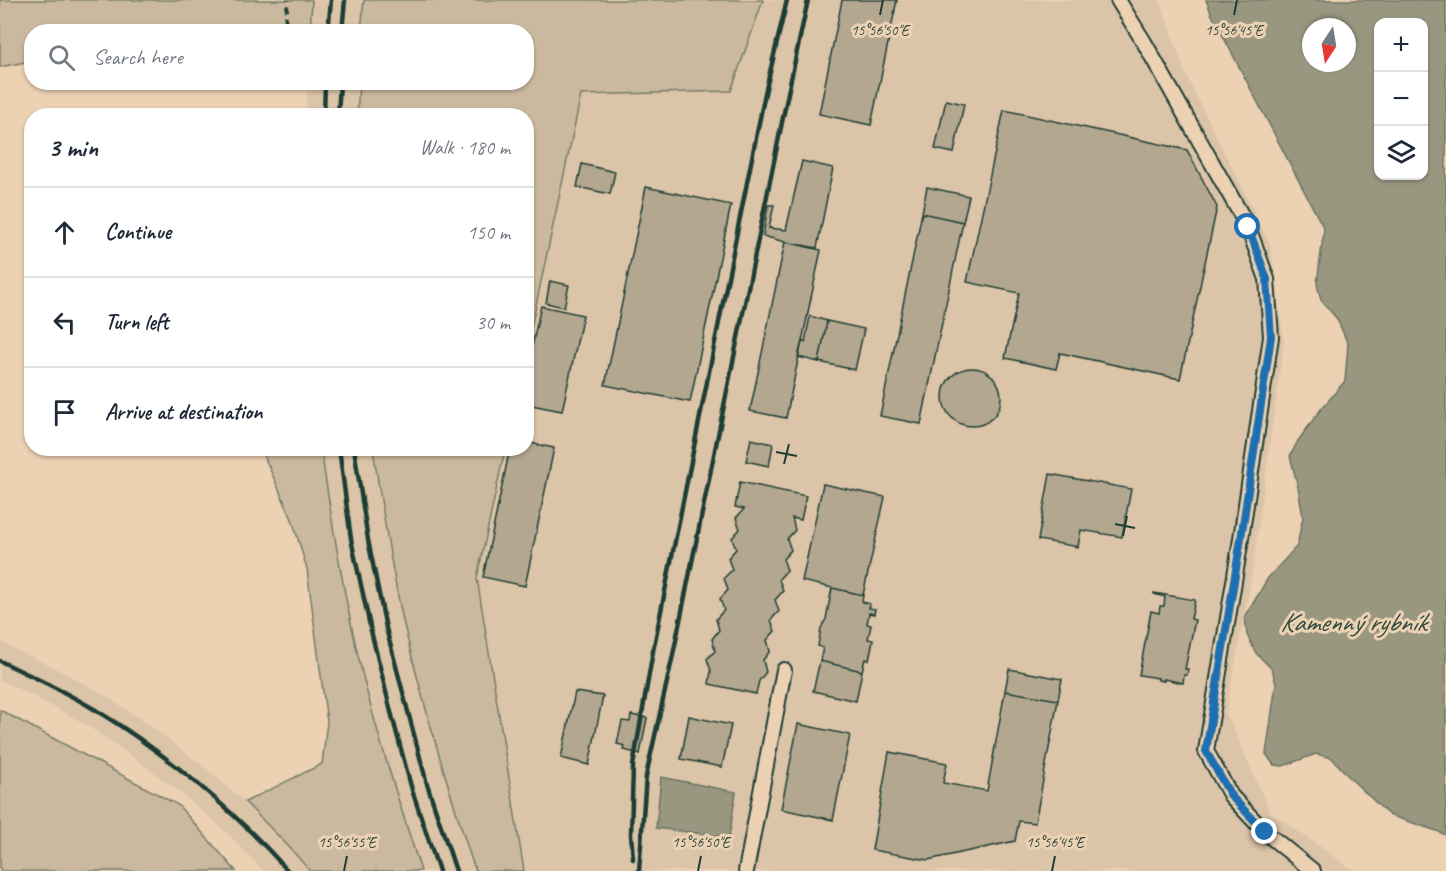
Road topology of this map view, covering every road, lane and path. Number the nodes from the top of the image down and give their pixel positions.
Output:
1 (288, 0) edge
2 (1118, 0) edge
3 (285, 24) edge
4 (784, 670) dead end
5 (746, 871) edge
6 (1313, 871) edge

1 - 3 path
2 - 6 lane
4 - 5 lane

